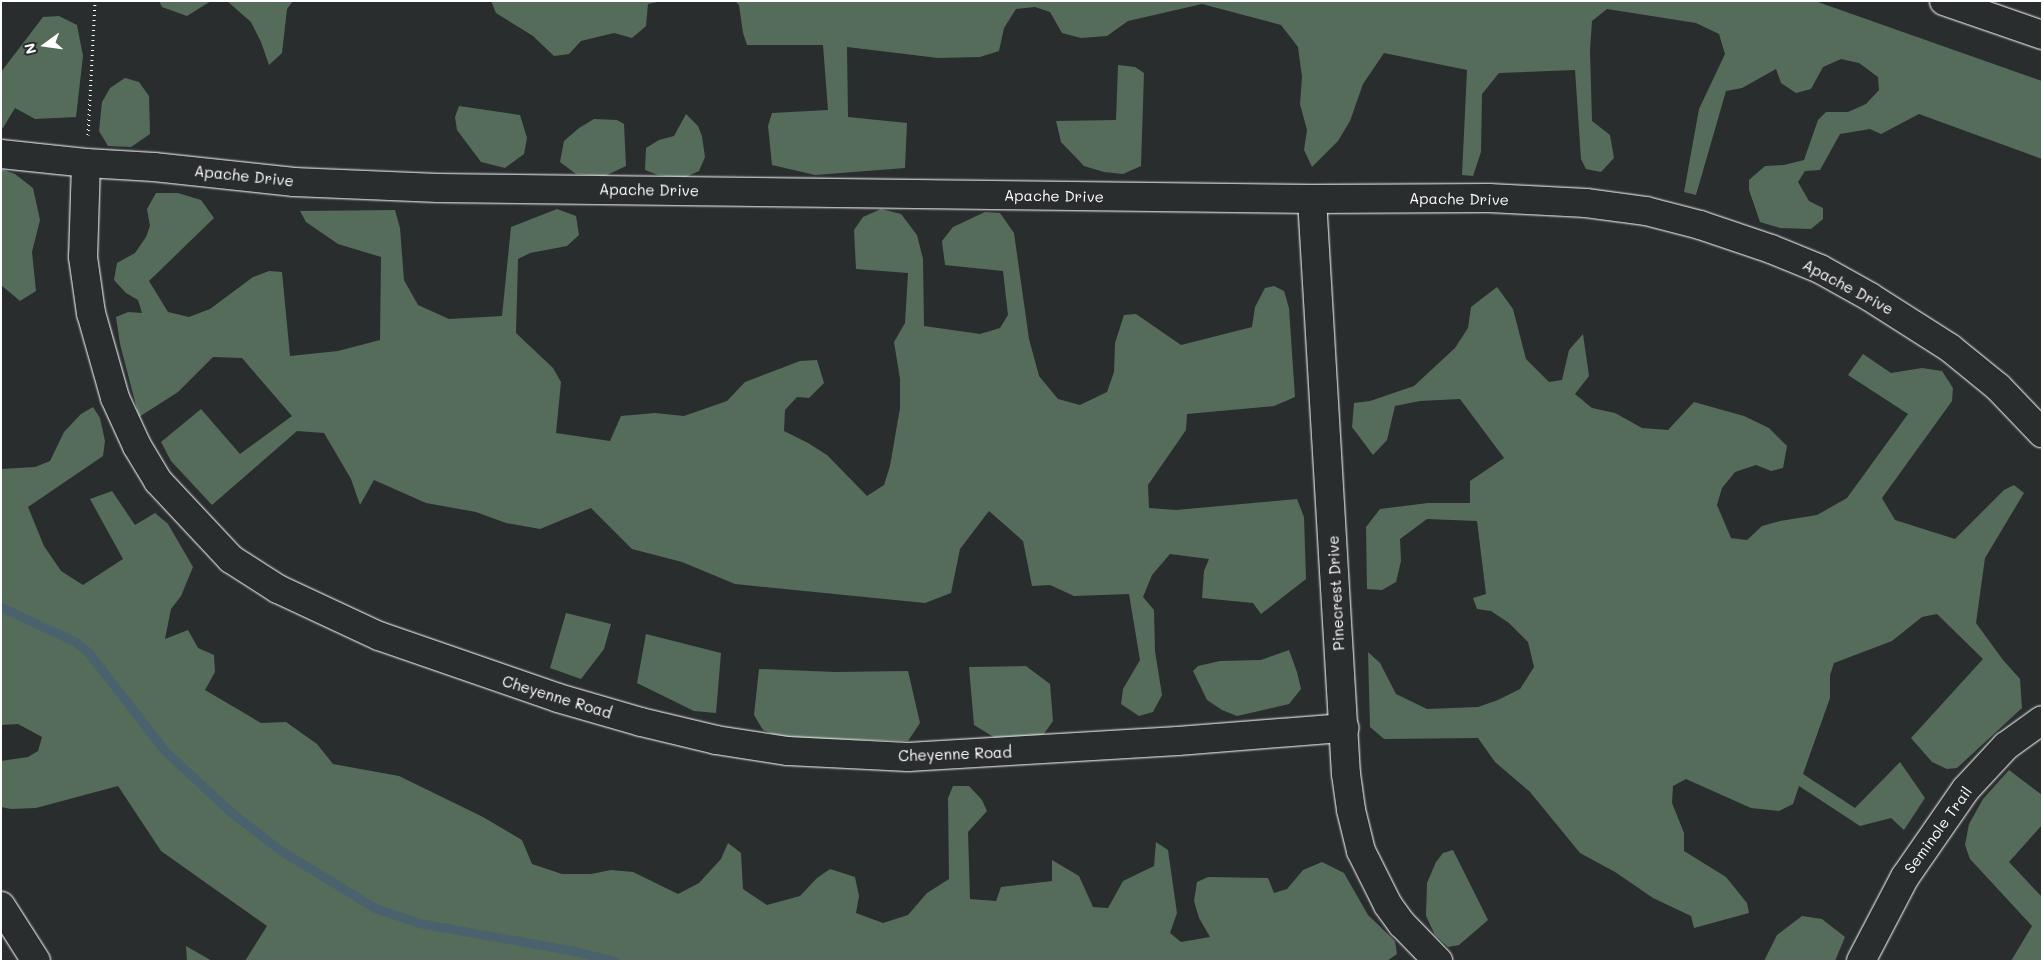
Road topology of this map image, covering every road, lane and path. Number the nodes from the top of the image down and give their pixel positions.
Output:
1 (95, 1) edge
2 (1944, 1) edge
3 (2042, 35) edge
4 (1, 154) edge
5 (86, 163) junction
6 (1312, 199) junction
7 (2042, 433) edge
8 (2042, 720) edge
9 (1344, 728) junction
10 (1, 906) edge
11 (36, 961) edge
12 (1438, 961) edge
13 (1861, 961) edge

1 - 5 path
2 - 3 street
4 - 5 street, Apache Drive
5 - 6 street, Apache Drive
5 - 9 street, Cheyenne Road
6 - 7 street, Apache Drive
6 - 9 street, Pinecrest Drive
8 - 13 street, Seminole Trail
9 - 12 street, Pinecrest Drive
10 - 11 street

